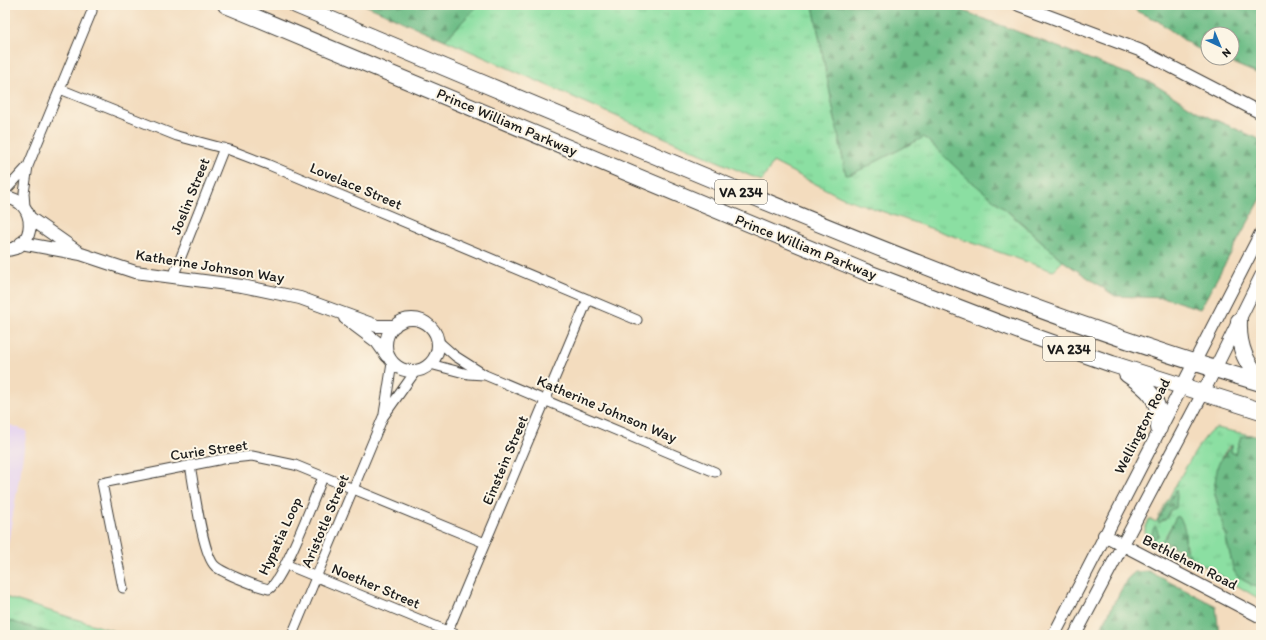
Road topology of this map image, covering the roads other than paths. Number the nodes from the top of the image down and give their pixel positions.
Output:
1 (226, 5) edge
2 (296, 5) edge
3 (1019, 5) edge
4 (92, 11) dead end
5 (60, 89) junction
6 (1261, 113) edge
7 (224, 148) junction
8 (28, 166) junction
9 (5, 191) edge
10 (5, 197) edge
11 (25, 206) junction
12 (30, 218) junction
13 (1261, 233) edge
14 (11, 249) edge
15 (81, 254) junction
16 (1261, 276) edge
17 (173, 277) junction
18 (588, 299) junction
19 (334, 310) junction
20 (637, 320) dead end
21 (1239, 321) junction
22 (395, 326) junction
23 (438, 341) junction
24 (390, 359) junction
25 (1193, 362) junction
26 (430, 364) junction
27 (1112, 364) junction
28 (1215, 369) junction
29 (415, 372) junction
30 (485, 375) junction
31 (1261, 378) edge
32 (1261, 383) edge
33 (1180, 386) junction
34 (1203, 393) junction
35 (545, 400) junction
36 (1261, 411) edge
37 (384, 417) junction
38 (1159, 428) junction
39 (190, 465) junction
40 (715, 472) dead end
41 (323, 477) junction
42 (353, 490) junction
43 (1104, 535) junction
44 (485, 543) junction
45 (1123, 545) junction
46 (285, 564) junction
47 (316, 577) junction
48 (123, 588) dead end
49 (1261, 617) edge
50 (448, 631) junction
51 (292, 635) edge
52 (456, 635) edge
53 (1054, 635) edge
54 (1075, 635) edge

1 - 27 highway, Prince William Parkway / VA 234
2 - 25 highway, Prince William Parkway / VA 234
3 - 6 main road
4 - 5 street
5 - 7 street, Lovelace Street
5 - 8 street
7 - 17 street, Joslin Street
7 - 18 street, Lovelace Street
8 - 9 street
8 - 11 street
10 - 11 main road
11 - 12 main road
12 - 14 main road
12 - 15 main road, Katherine Johnson Way
13 - 25 main road, Wellington Road
14 - 15 main road, Katherine Johnson Way
15 - 17 main road, Katherine Johnson Way
16 - 21 main road
17 - 19 main road, Katherine Johnson Way
18 - 20 street, Lovelace Street
18 - 35 street, Einstein Street
19 - 22 main road, Katherine Johnson Way
19 - 24 main road, Katherine Johnson Way
21 - 28 main road
21 - 31 highway
22 - 23 main road
22 - 24 main road
23 - 26 main road
23 - 30 street, Katherine Johnson Way
24 - 29 main road
24 - 37 street, Aristotle Street
25 - 28 highway, Prince William Parkway / VA 234
25 - 33 main road, Wellington Road
26 - 29 main road
26 - 30 street, Katherine Johnson Way
27 - 33 highway, Prince William Parkway / VA 234
27 - 38 highway
28 - 32 highway, Prince William Parkway / VA 234
28 - 34 main road
29 - 37 street, Aristotle Street
30 - 35 street, Katherine Johnson Way
33 - 34 highway, Prince William Parkway / VA 234
33 - 38 main road, Wellington Road
34 - 36 highway, Prince William Parkway / VA 234
34 - 45 main road
35 - 40 street, Katherine Johnson Way
35 - 44 street, Einstein Street
37 - 42 street, Aristotle Street
38 - 43 main road, Wellington Road
39 - 41 street, Curie Street
39 - 46 street, Hypatia Loop
39 - 48 street, Curie Street
41 - 42 street, Curie Street
41 - 46 street, Hypatia Loop
42 - 44 street, Curie Street
42 - 47 street, Aristotle Street
43 - 45 main road, Bethlehem Road
43 - 53 main road, Wellington Road
44 - 50 street, Einstein Street
45 - 49 main road, Bethlehem Road
45 - 54 main road
46 - 47 street, Noether Street
47 - 50 street, Noether Street
47 - 51 street, Aristotle Street
50 - 52 street, Noether Street

